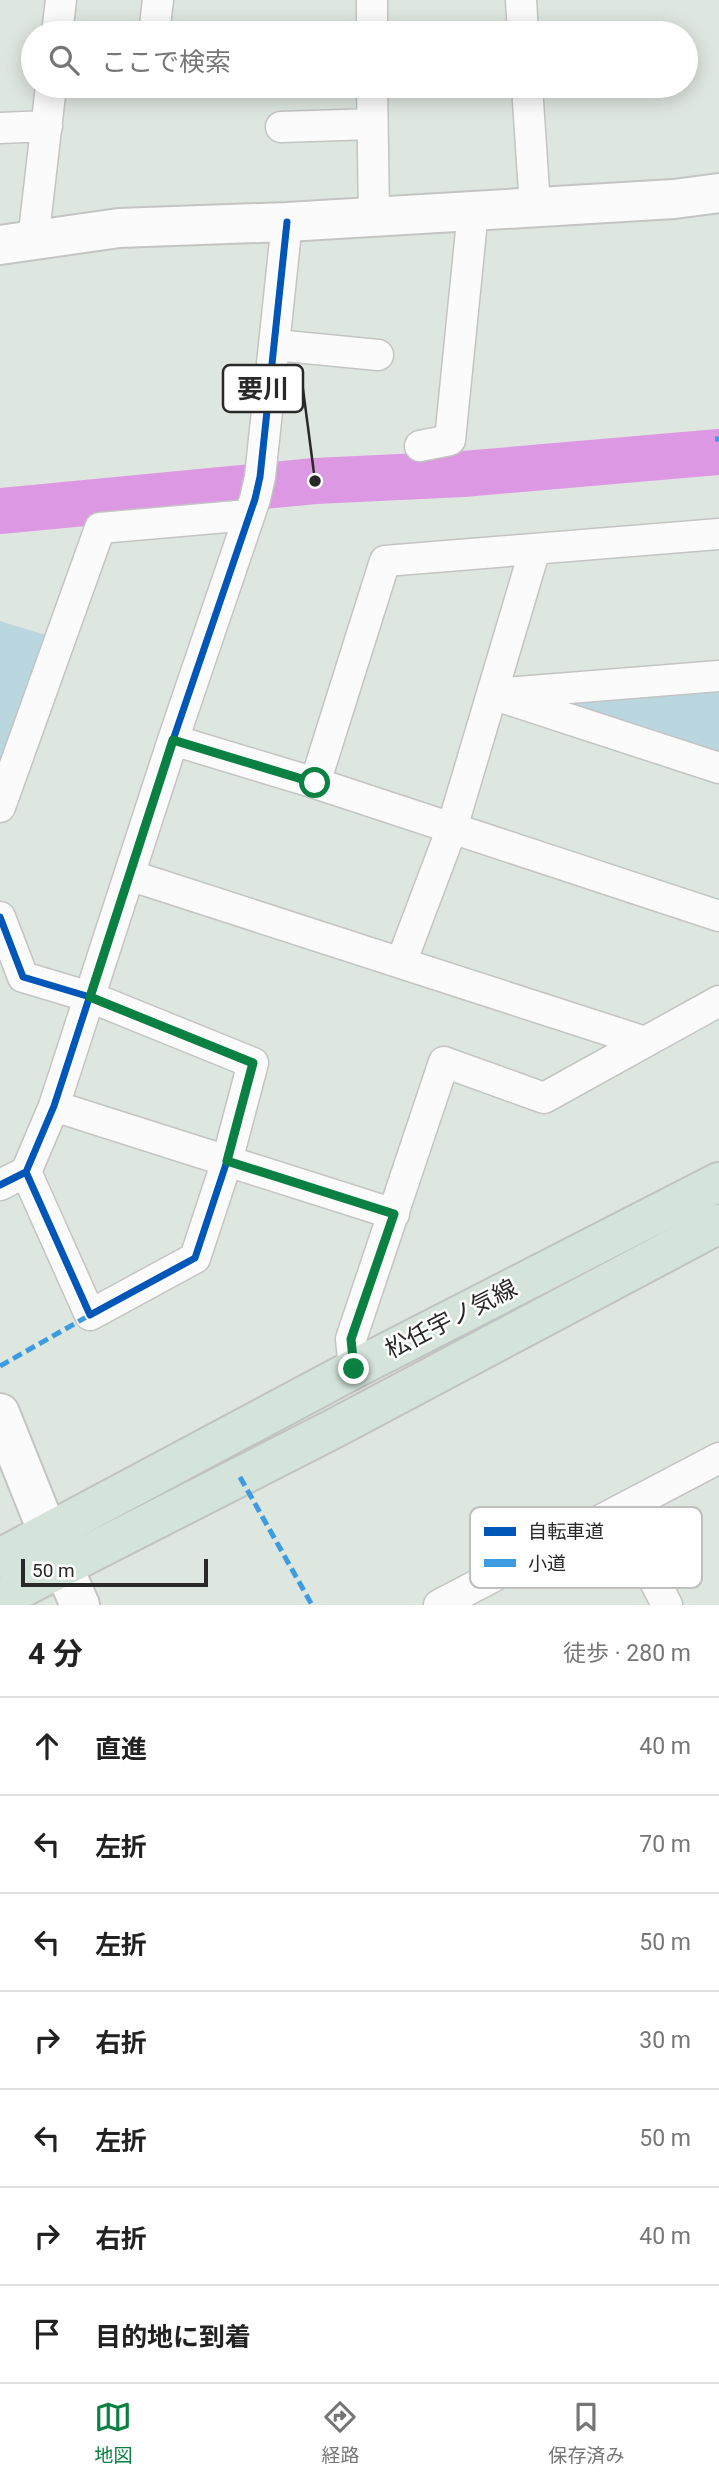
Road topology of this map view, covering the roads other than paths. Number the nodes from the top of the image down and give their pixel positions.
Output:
1 (61, 0) edge
2 (158, 0) edge
3 (372, 0) edge
4 (521, 0) edge
5 (58, 21) edge
6 (155, 21) edge
7 (372, 21) edge
8 (522, 21) edge
9 (50, 98) edge
10 (372, 98) edge
11 (528, 98) edge
12 (372, 124) junction
13 (47, 126) junction
14 (281, 127) dead end
15 (0, 128) edge
16 (719, 193) edge
17 (535, 207) junction
18 (473, 211) junction
19 (374, 217) junction
20 (287, 222) junction
21 (17, 243) edge
22 (275, 345) junction
23 (378, 355) dead end
24 (420, 446) dead end
25 (255, 497) junction
26 (719, 534) edge
27 (535, 549) junction
28 (719, 676) edge
29 (492, 694) junction
30 (173, 740) junction
31 (719, 768) edge
32 (315, 783) junction
33 (0, 807) edge
34 (452, 828) junction
35 (129, 875) junction
36 (719, 916) edge
37 (0, 917) edge
38 (401, 962) junction
39 (90, 997) junction
40 (719, 1000) edge
41 (645, 1042) junction
42 (54, 1106) junction
43 (227, 1161) junction
44 (13, 1178) edge
45 (719, 1182) edge
46 (394, 1214) junction
47 (718, 1226) edge
48 (354, 1369) junction
49 (0, 1413) edge
50 (719, 1458) edge
51 (627, 1507) edge
52 (55, 1550) junction
53 (0, 1558) edge
54 (472, 1588) edge
55 (658, 1588) edge
56 (0, 1599) edge
57 (80, 1605) edge
58 (439, 1605) edge
59 (667, 1605) edge

1 - 5 street
2 - 6 street
3 - 7 street
4 - 8 street
9 - 13 street
10 - 12 street
11 - 17 street
12 - 14 street
12 - 19 street
13 - 15 street
13 - 21 street
16 - 17 street
17 - 18 street
18 - 19 street
18 - 24 street
19 - 20 street
20 - 21 street
20 - 22 street
22 - 23 street
22 - 25 street
25 - 30 street
25 - 33 street
26 - 27 street
27 - 29 street
27 - 32 street
28 - 29 street
29 - 31 street
29 - 34 street
30 - 32 street
30 - 35 street
32 - 34 street
34 - 36 street
34 - 38 street
35 - 38 street
35 - 39 street
37 - 39 street
38 - 41 street
39 - 42 street
39 - 43 street
40 - 41 street
41 - 46 street
42 - 43 street
42 - 44 street
43 - 44 street
43 - 46 street
45 - 48 main road, 松任宇ノ気線
46 - 48 street
47 - 52 main road, 松任宇ノ気線
48 - 52 main road, 松任宇ノ気線
49 - 52 street
50 - 51 street
52 - 53 main road, 松任宇ノ気線
52 - 56 main road, 松任宇ノ気線
52 - 57 street
54 - 58 street
55 - 59 street

